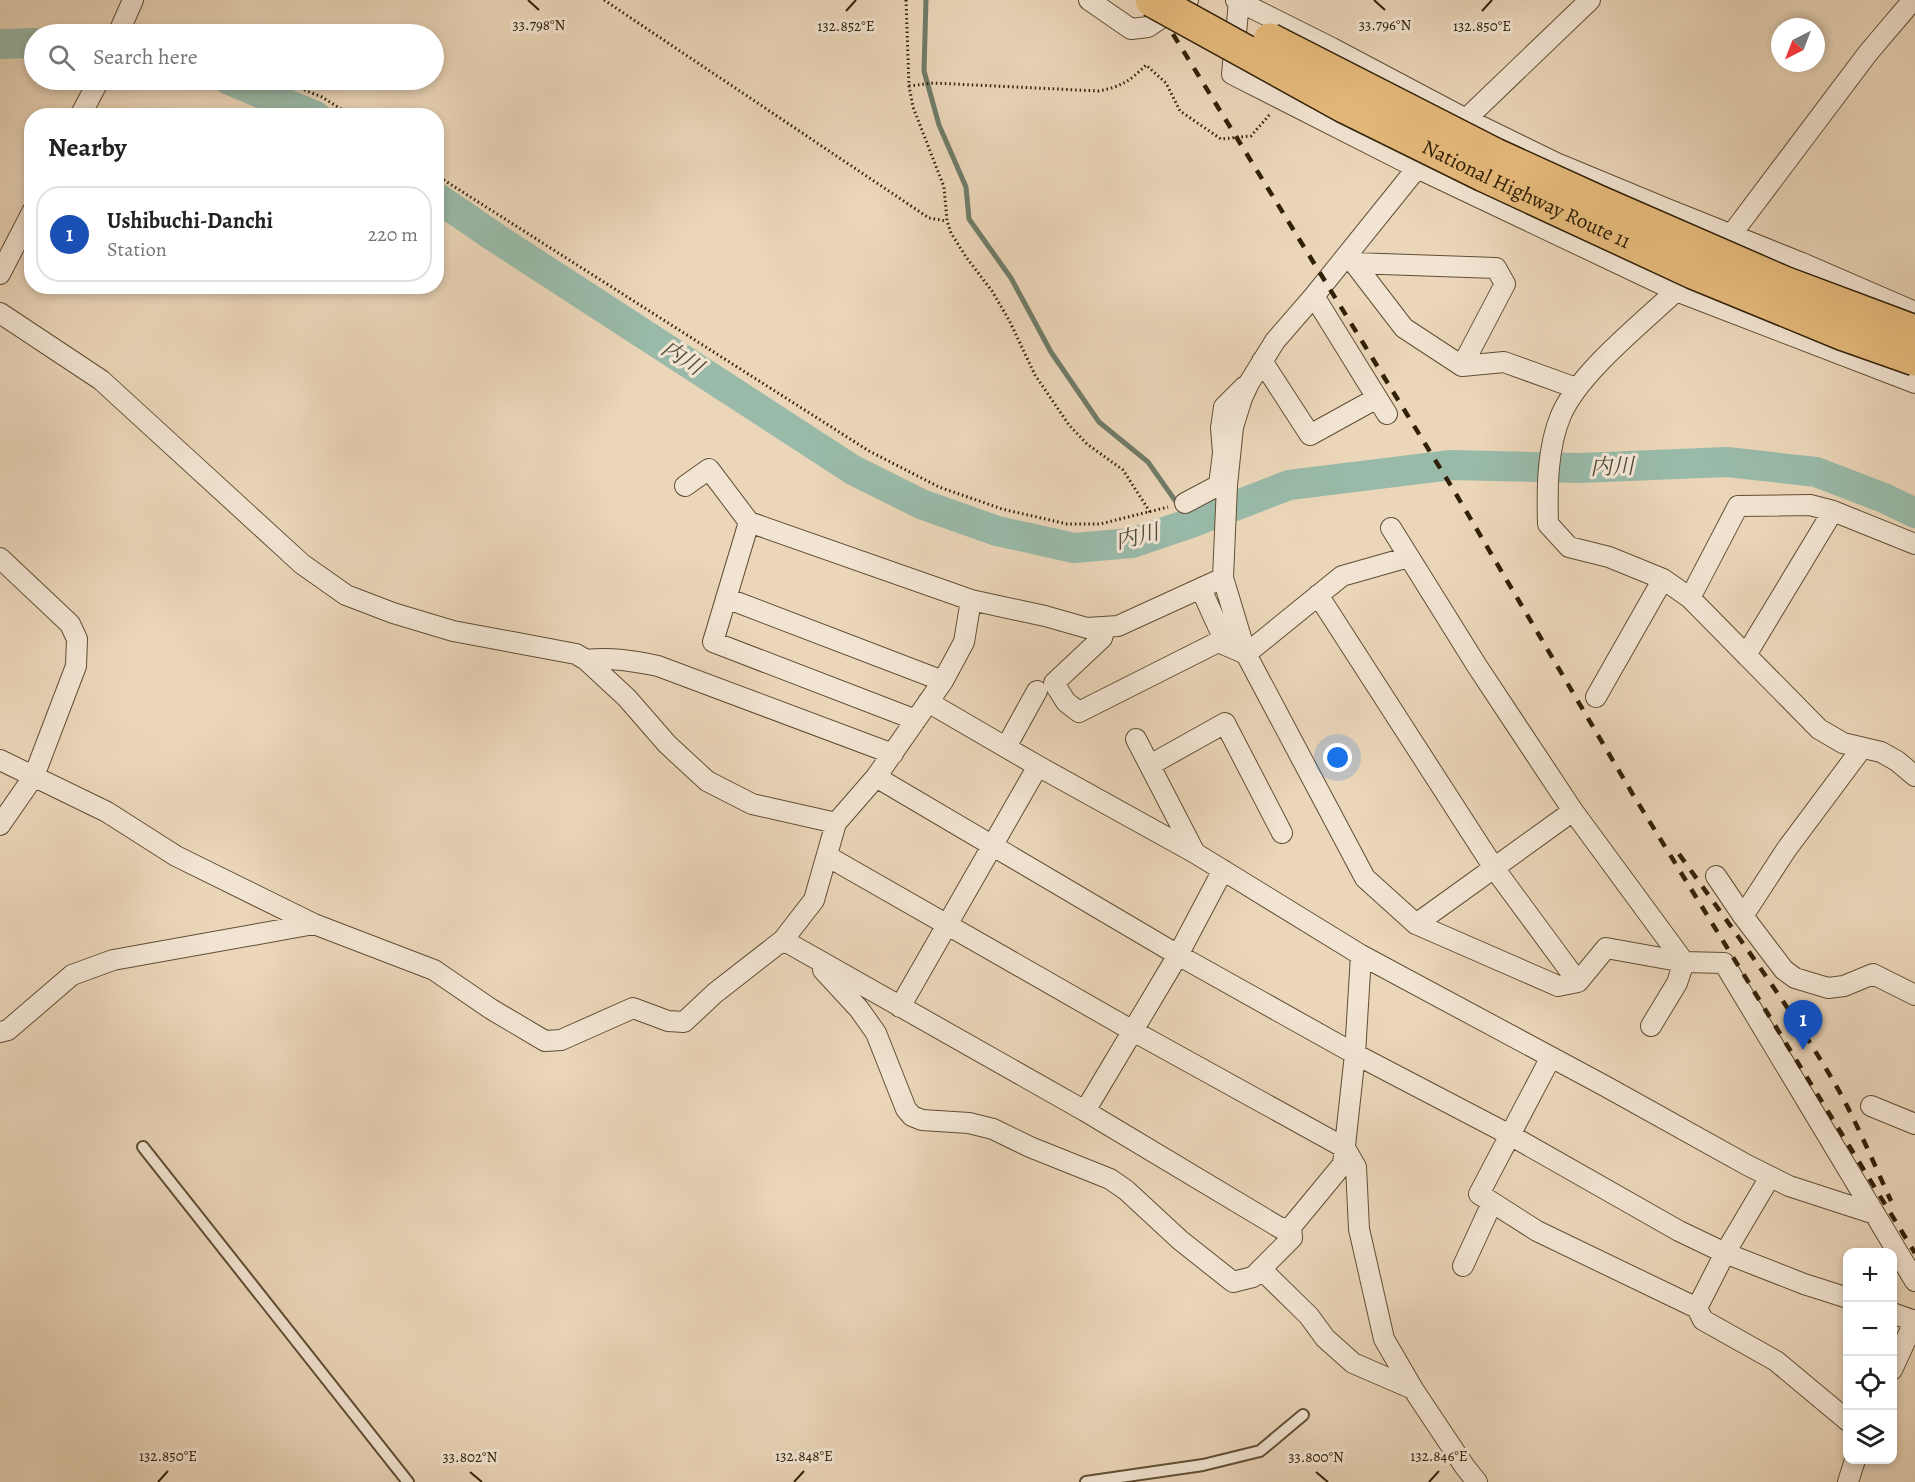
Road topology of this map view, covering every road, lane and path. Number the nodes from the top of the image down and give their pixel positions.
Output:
1 (133, 0) edge
2 (603, 0) edge
3 (906, 0) edge
4 (1089, 0) edge
5 (1152, 0) edge
6 (1188, 0) edge
7 (1198, 0) edge
8 (1590, 0) edge
9 (1913, 0) edge
10 (1238, 1) edge
11 (122, 24) edge
12 (909, 86) junction
13 (94, 90) edge
14 (304, 90) edge
15 (1278, 98) junction
16 (85, 108) edge
17 (339, 108) edge
18 (1466, 119) junction
19 (1417, 168) junction
20 (444, 180) edge
21 (947, 221) junction
22 (24, 228) edge
23 (1731, 235) junction
24 (1350, 259) junction
25 (0, 274) edge
26 (1676, 291) junction
27 (1314, 296) junction
28 (1915, 312) edge
29 (0, 313) edge
30 (1915, 332) edge
31 (1915, 359) edge
32 (1262, 361) junction
33 (1462, 366) junction
34 (1249, 383) junction
35 (1915, 383) edge
36 (1576, 388) junction
37 (685, 486) dead end
38 (1185, 503) dead end
39 (1162, 509) dead end
40 (1833, 511) junction
41 (1150, 512) junction
42 (749, 522) junction
43 (1390, 528) dead end
44 (1915, 543) edge
45 (1409, 557) junction
46 (0, 558) edge
47 (1223, 578) junction
48 (1663, 579) junction
49 (1201, 589) junction
50 (1318, 595) junction
51 (726, 598) junction
52 (1690, 598) junction
53 (971, 600) junction
54 (1105, 627) junction
55 (1226, 644) junction
56 (1246, 654) junction
57 (1746, 655) junction
58 (586, 660) junction
59 (943, 681) junction
60 (1037, 691) dead end
61 (1596, 697) dead end
62 (928, 702) junction
63 (916, 720) junction
64 (1136, 739) dead end
65 (1006, 747) junction
66 (1862, 748) junction
67 (892, 754) junction
68 (0, 760) edge
69 (1150, 765) junction
70 (1038, 766) junction
71 (34, 776) junction
72 (1915, 776) edge
73 (876, 777) junction
74 (1573, 811) junction
75 (836, 823) junction
76 (0, 825) edge
77 (1282, 833) dead end
78 (992, 846) junction
79 (1195, 853) junction
80 (827, 856) junction
81 (1494, 868) junction
82 (1223, 870) junction
83 (1716, 876) dead end
84 (1743, 916) junction
85 (314, 924) junction
86 (1416, 924) junction
87 (947, 925) junction
88 (783, 940) junction
89 (1178, 955) junction
90 (1361, 955) junction
91 (812, 957) junction
92 (1684, 962) junction
93 (1578, 982) junction
94 (1915, 995) edge
95 (900, 1007) junction
96 (1651, 1026) dead end
97 (1133, 1031) junction
98 (0, 1032) edge
99 (1355, 1054) junction
100 (1551, 1057) junction
101 (1871, 1106) dead end
102 (1085, 1111) junction
103 (1915, 1124) edge
104 (1510, 1135) junction
105 (143, 1147) dead end
106 (1345, 1148) junction
107 (1770, 1177) junction
108 (1492, 1203) junction
109 (1875, 1214) junction
110 (1291, 1227) junction
111 (1725, 1254) junction
112 (1463, 1266) dead end
113 (1261, 1269) junction
114 (1915, 1281) edge
115 (1843, 1296) edge
116 (1697, 1308) junction
117 (1897, 1314) edge
118 (1915, 1320) edge
119 (1897, 1361) edge
120 (1413, 1389) junction
121 (1303, 1414) dead end
122 (1843, 1416) edge
123 (1855, 1464) edge
124 (408, 1482) edge
125 (1086, 1482) edge
126 (1477, 1482) edge
127 (1848, 1482) edge

1 - 11 street
2 - 21 path
3 - 12 path
4 - 6 street
5 - 31 highway, National Highway Route 11, bridge
7 - 30 highway, National Highway Route 11, bridge
8 - 18 street
9 - 23 street
10 - 15 street
10 - 18 street
12 - 15 path
12 - 21 path
13 - 16 street
14 - 17 path
15 - 19 street
18 - 23 street
19 - 24 street
19 - 26 street
20 - 41 path
21 - 41 path
22 - 25 street
23 - 28 street
24 - 27 street
24 - 33 street
24 - 33 street
26 - 35 street
26 - 36 street
27 - 32 street
27 - 32 street
29 - 58 street
32 - 34 street
33 - 36 street
34 - 38 street
34 - 47 street
36 - 48 street
37 - 42 street
39 - 41 path
40 - 44 street
40 - 52 street
40 - 57 street
42 - 51 street
42 - 53 street
43 - 45 street
45 - 50 street
45 - 74 street
46 - 71 street
47 - 49 street
47 - 56 street
48 - 52 street
48 - 61 street
49 - 54 street
49 - 55 street
50 - 56 street
50 - 81 street
51 - 59 street
51 - 63 street
52 - 57 street
53 - 54 street
53 - 59 street
54 - 55 street
55 - 56 street
56 - 86 street
57 - 66 street
58 - 67 street
58 - 75 street
59 - 62 street
60 - 65 street
62 - 63 street
62 - 65 street
63 - 67 street
64 - 69 street
65 - 70 street
66 - 72 street
66 - 84 street
67 - 73 street
68 - 71 street
69 - 77 street
69 - 79 street
70 - 78 street
70 - 79 street
71 - 76 street
71 - 85 street
73 - 75 street
73 - 78 street
74 - 81 street
74 - 92 street
75 - 80 street
78 - 87 street
78 - 89 street
79 - 82 street
80 - 87 street
80 - 88 street
81 - 86 street
81 - 93 street
82 - 89 street
82 - 90 street
83 - 84 street
84 - 94 street
85 - 88 street
85 - 98 street
86 - 93 street
87 - 95 street
87 - 97 street
88 - 91 street
89 - 97 street
89 - 99 street
90 - 99 street
90 - 100 street
91 - 95 street
91 - 113 street
92 - 93 street
92 - 96 street
92 - 109 street
95 - 102 street
97 - 102 street
97 - 106 street
99 - 104 street
99 - 106 street
100 - 104 street
100 - 107 street
101 - 103 street
102 - 110 street
104 - 108 street
104 - 111 street
105 - 124 lane
106 - 110 street
106 - 120 street
107 - 109 street
107 - 111 street
108 - 112 street
108 - 116 street
109 - 114 street
110 - 113 street
111 - 115 street
111 - 116 street
113 - 120 street
116 - 122 street
117 - 118 street
118 - 119 street
120 - 126 street
121 - 125 lane
123 - 127 street

